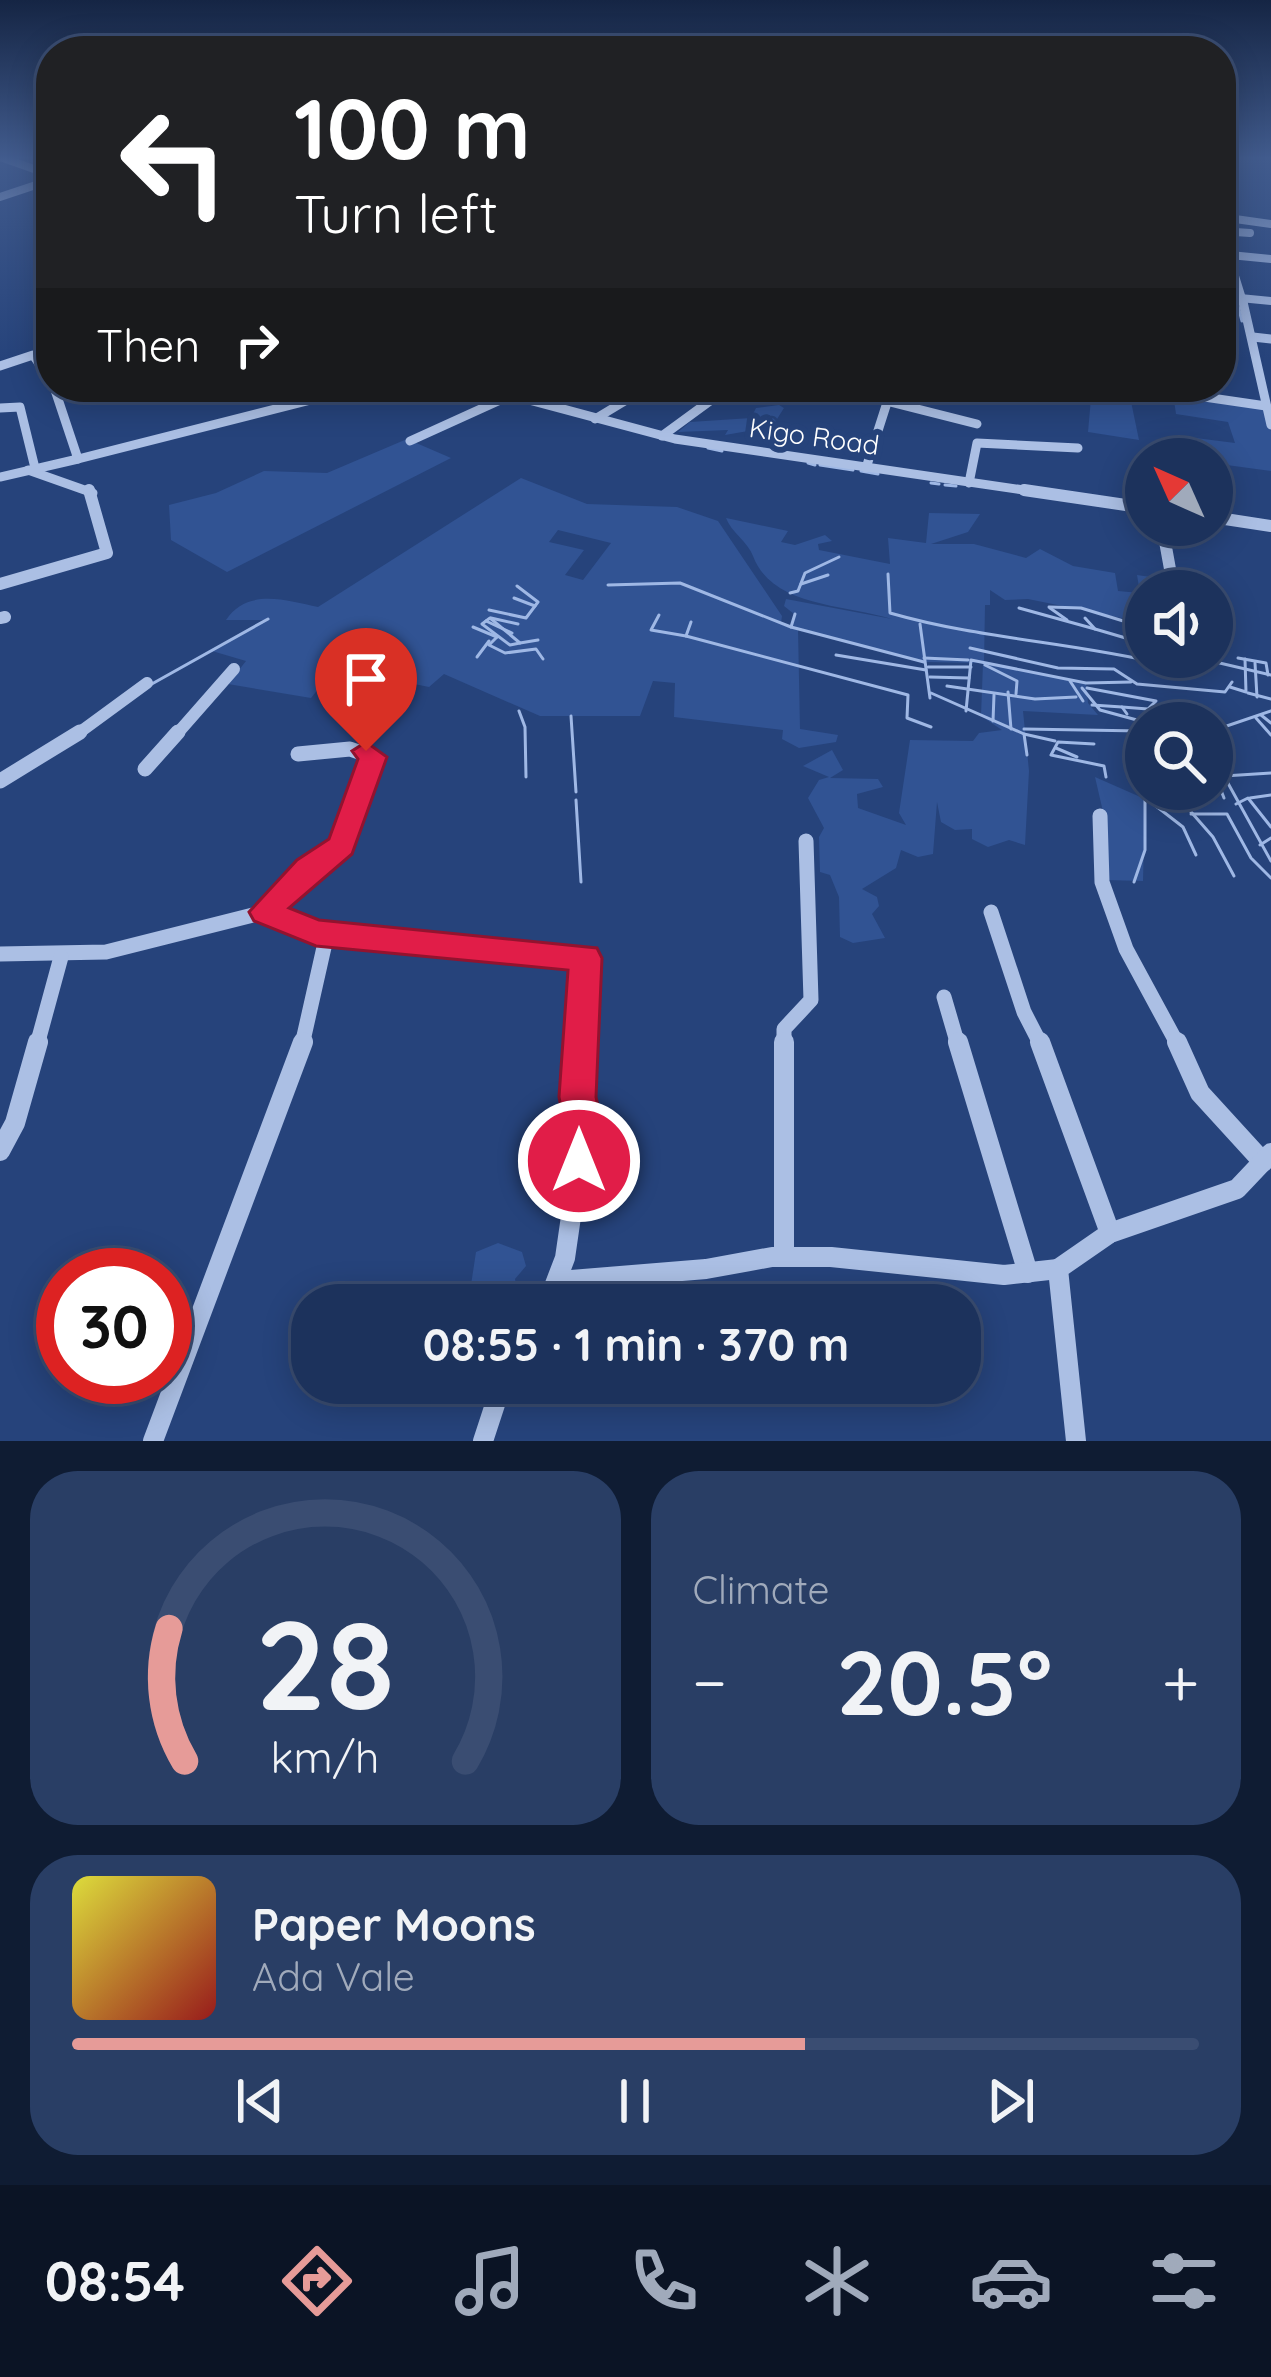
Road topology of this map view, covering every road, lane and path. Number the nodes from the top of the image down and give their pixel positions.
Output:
1 (1236, 232) edge
2 (1250, 233) dead end
3 (1236, 256) edge
4 (1271, 260) edge
5 (1236, 281) edge
6 (1240, 298) junction
7 (1271, 301) edge
8 (1252, 338) junction
9 (1271, 339) edge
10 (36, 359) edge
11 (0, 365) edge
12 (59, 402) edge
13 (302, 402) edge
14 (496, 402) edge
15 (531, 402) edge
16 (623, 402) edge
17 (708, 402) edge
18 (886, 402) edge
19 (890, 402) edge
20 (1236, 402) edge
21 (1266, 406) junction
22 (0, 408) edge
23 (595, 419) junction
24 (977, 424) dead end
25 (1271, 425) edge
26 (662, 436) junction
27 (410, 441) dead end
28 (1078, 448) dead end
29 (78, 458) junction
30 (866, 468) junction
31 (32, 469) junction
32 (0, 477) edge
33 (969, 483) junction
34 (1125, 505) edge
35 (1233, 520) edge
36 (1271, 526) edge
37 (0, 584) edge
38 (234, 669) dead end
39 (147, 683) dead end
40 (298, 754) dead end
41 (145, 769) dead end
42 (0, 781) edge
43 (1100, 816) dead end
44 (806, 841) dead end
45 (265, 912) junction
46 (991, 912) dead end
47 (327, 934) junction
48 (0, 954) edge
49 (61, 957) junction
50 (944, 998) dead end
51 (0, 1151) edge
52 (1265, 1168) edge
53 (1110, 1233) junction
54 (784, 1257) junction
55 (1058, 1269) junction
56 (1028, 1273) junction
57 (559, 1281) junction
58 (558, 1284) edge
59 (495, 1404) edge
60 (153, 1441) edge
61 (483, 1441) edge
62 (1076, 1441) edge

1 - 2 street
3 - 4 street
5 - 6 street
6 - 7 street
6 - 8 street
8 - 9 street
8 - 21 street
10 - 11 street
12 - 29 street
13 - 29 street
14 - 27 street
15 - 23 street, Kigo Road
16 - 23 street
17 - 26 street
18 - 30 street
19 - 24 street
20 - 21 street
21 - 25 street
22 - 31 street
23 - 26 street, Kigo Road
26 - 30 street, Kigo Road
28 - 33 street
29 - 31 street
30 - 33 street, Kigo Road
31 - 32 street
31 - 37 street
33 - 34 street, Kigo Road
35 - 36 street
38 - 41 street
39 - 42 street
40 - 45 street
43 - 52 street
44 - 54 street
45 - 47 street
45 - 49 street
46 - 53 street
47 - 57 street
47 - 60 street
48 - 49 street
49 - 51 street
50 - 56 street
52 - 53 street
53 - 55 street
54 - 56 street
54 - 57 street
55 - 56 street
55 - 62 street
57 - 58 street
59 - 61 street

